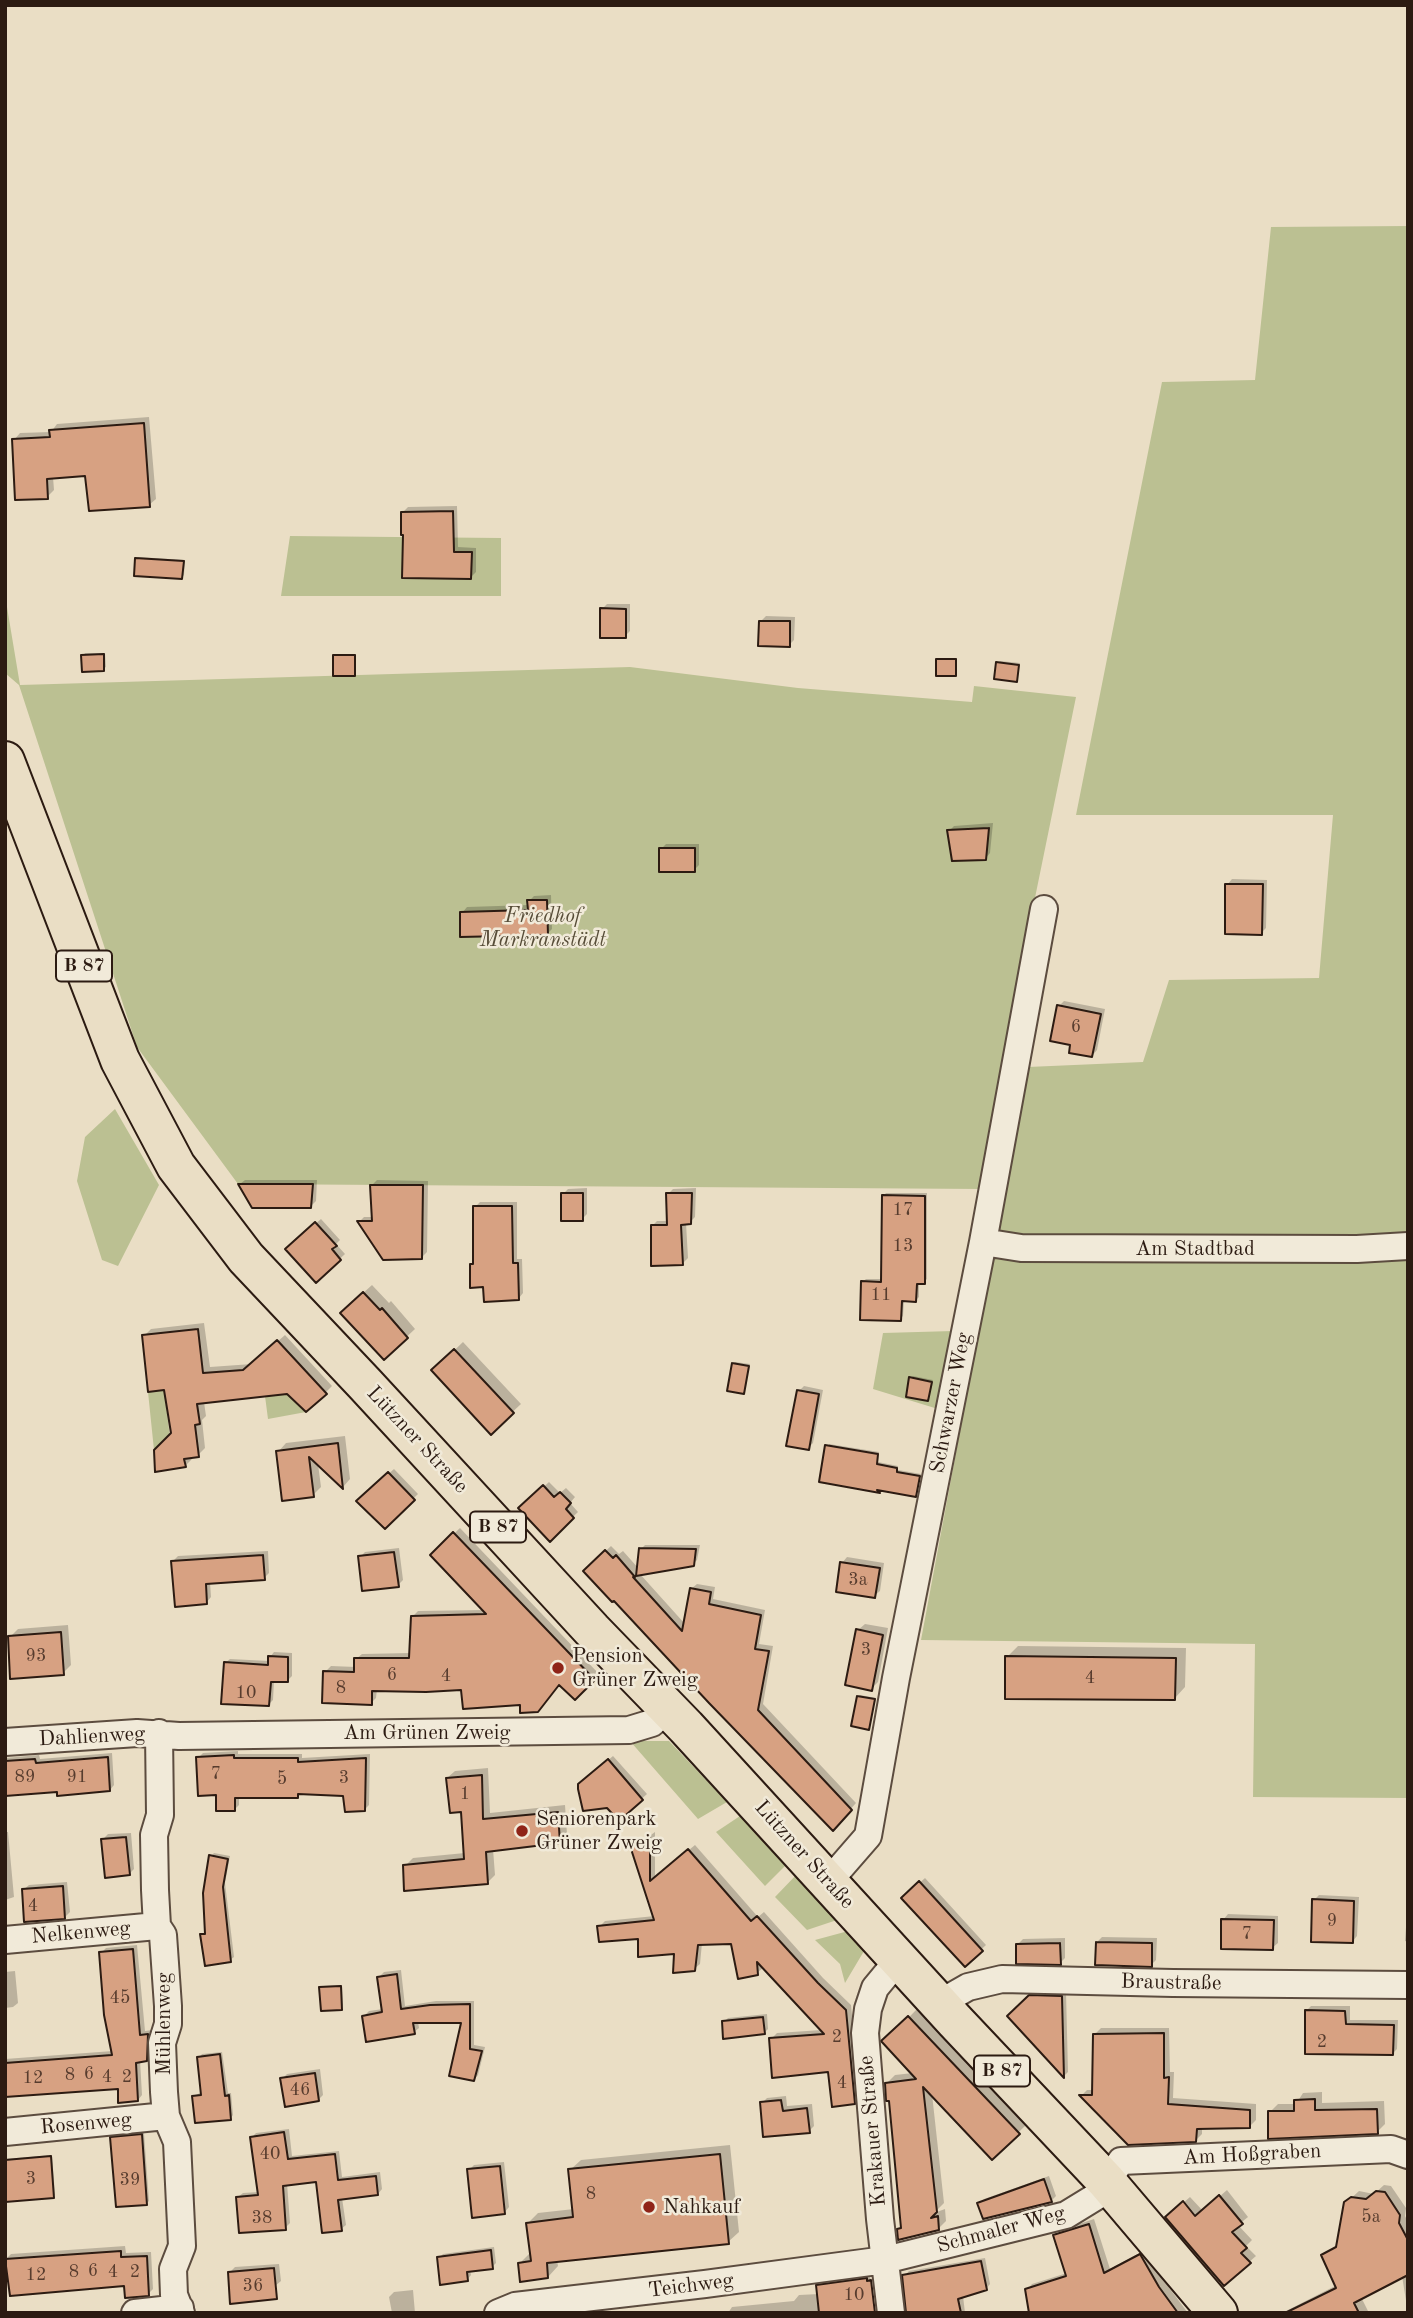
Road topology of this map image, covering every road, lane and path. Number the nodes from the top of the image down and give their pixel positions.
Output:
1 (5, 761) edge
2 (1044, 909) dead end
3 (983, 1242) junction
4 (1408, 1246) edge
5 (667, 1708) junction
6 (169, 1735) junction
7 (5, 1742) edge
8 (828, 1882) junction
9 (157, 1926) junction
10 (5, 1940) edge
11 (899, 1959) junction
12 (1408, 1985) edge
13 (940, 2003) junction
14 (166, 2116) junction
15 (5, 2132) edge
16 (1408, 2155) edge
17 (1106, 2181) junction
18 (885, 2260) junction
19 (181, 2310) edge
20 (135, 2313) edge
21 (498, 2313) edge
22 (891, 2313) edge
23 (1218, 2313) edge

1 - 5 main road, Lützner Straße / B 87
2 - 3 street, Schwarzer Weg
3 - 4 street, Am Stadtbad
3 - 8 street, Schwarzer Weg
5 - 6 street, Am Grünen Zweig
5 - 8 main road, Lützner Straße / B 87
6 - 7 street, Dahlienweg
6 - 9 street, Mühlenweg
8 - 11 main road, Lützner Straße / B 87
9 - 10 street, Nelkenweg
9 - 14 street, Mühlenweg
11 - 13 main road, Lützner Straße / B 87
11 - 18 street, Krakauer Straße
12 - 13 street, Braustraße
13 - 17 main road, Lützner Straße / B 87
14 - 15 street, Rosenweg
14 - 19 street, Mühlenweg
16 - 17 street, Am Hoßgraben
17 - 18 street, Schmaler Weg
17 - 23 main road, Lützner Straße / B 87
18 - 21 street, Teichweg
18 - 22 street, Krakauer Straße
19 - 20 street

